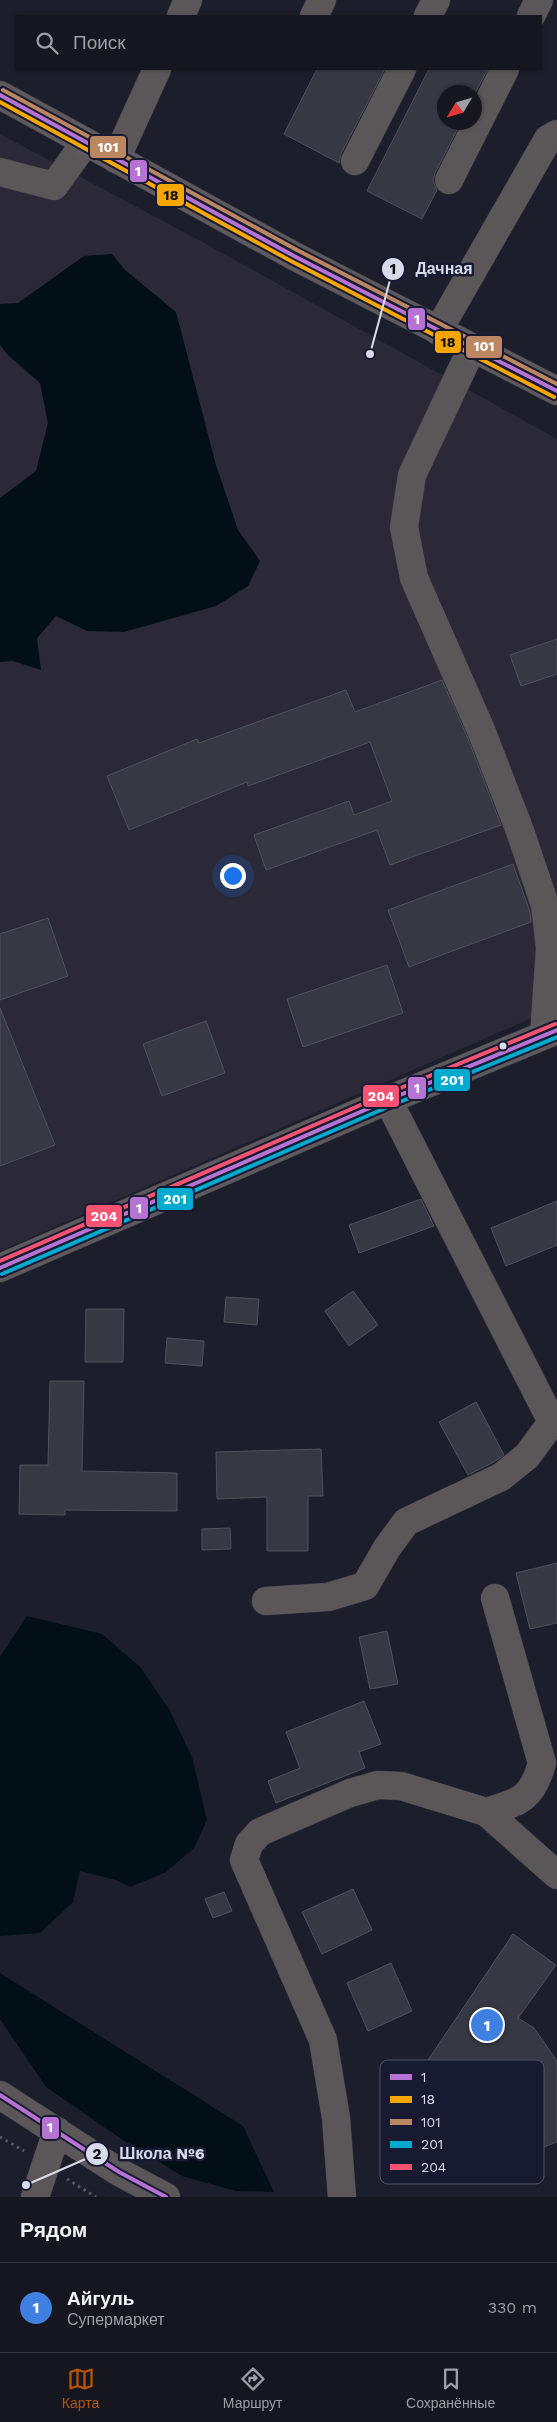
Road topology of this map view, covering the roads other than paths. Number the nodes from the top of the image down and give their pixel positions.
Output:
1 (188, 0) edge
2 (322, 0) edge
3 (436, 0) edge
4 (539, 0) edge
5 (181, 15) edge
6 (314, 15) edge
7 (428, 15) edge
8 (532, 15) edge
9 (157, 70) edge
10 (401, 70) edge
11 (504, 70) edge
12 (0, 95) edge
13 (557, 113) edge
14 (553, 136) edge
15 (85, 143) junction
16 (116, 159) junction
17 (355, 161) dead end
18 (0, 172) edge
19 (449, 180) dead end
20 (438, 331) junction
21 (472, 348) junction
22 (557, 391) edge
23 (550, 1032) edge
24 (388, 1100) junction
25 (0, 1268) edge
26 (555, 1423) edge
27 (495, 1598) dead end
28 (266, 1601) dead end
29 (547, 1777) edge
30 (486, 1812) junction
31 (557, 1875) edge
32 (0, 2095) edge
33 (57, 2131) junction
34 (35, 2197) edge
35 (166, 2197) edge
36 (342, 2197) edge

1 - 5 street
2 - 6 street
3 - 7 street
4 - 8 street
9 - 16 street
10 - 17 street
11 - 19 street
12 - 15 main road
13 - 14 street
14 - 20 street
15 - 16 main road
15 - 18 street
16 - 20 main road
20 - 21 main road
21 - 22 main road
21 - 23 street
23 - 24 main road
24 - 25 main road
24 - 26 street
26 - 28 street
27 - 29 street
29 - 30 street
30 - 31 street
30 - 36 street
32 - 33 street
33 - 34 street
33 - 35 street

